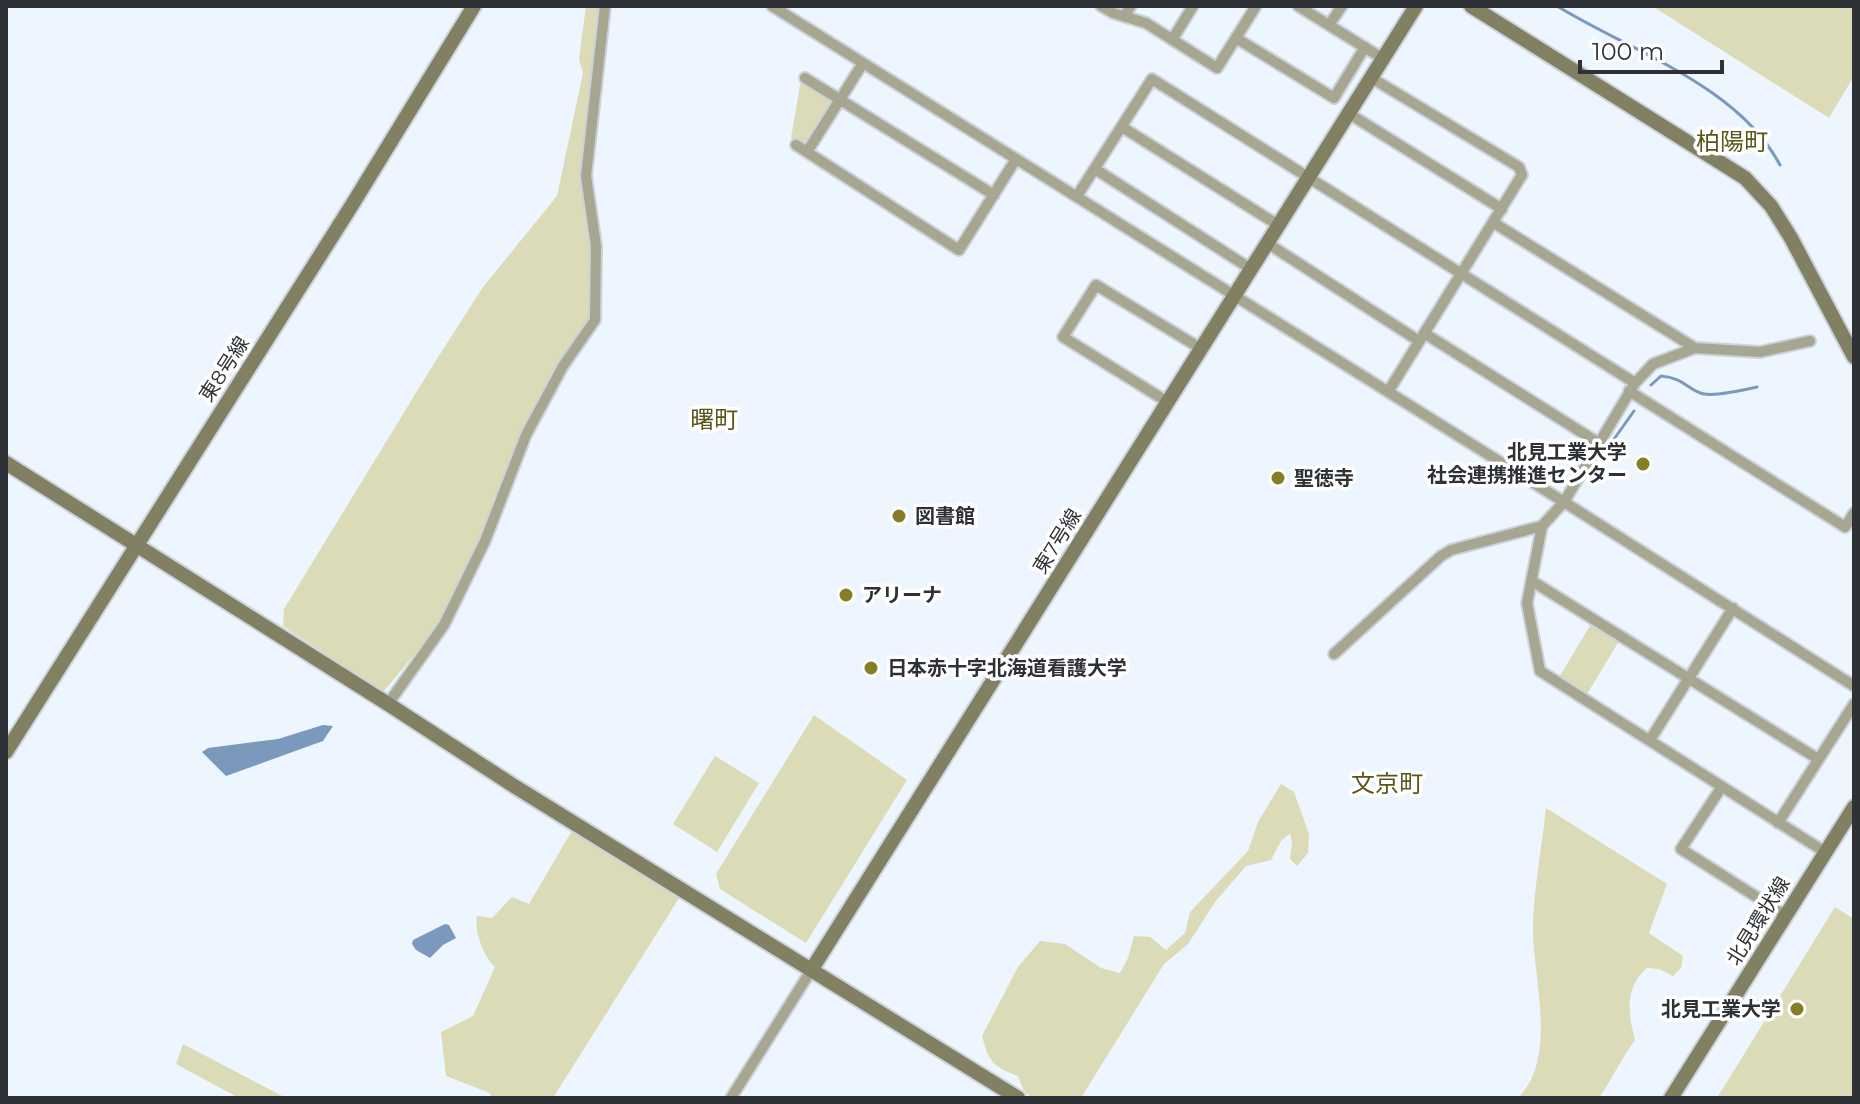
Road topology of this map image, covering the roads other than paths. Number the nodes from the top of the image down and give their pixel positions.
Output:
1 (474, 6) edge
2 (605, 6) edge
3 (772, 6) edge
4 (1101, 6) edge
5 (1131, 6) edge
6 (1193, 6) edge
7 (1256, 6) edge
8 (1298, 6) edge
9 (1342, 6) edge
10 (1416, 6) edge
11 (1471, 6) edge
12 (1124, 16) junction
13 (1329, 25) junction
14 (1236, 38) junction
15 (1172, 40) junction
16 (1365, 47) junction
17 (1382, 58) junction
18 (863, 63) junction
19 (1370, 77) junction
20 (805, 78) dead end
21 (840, 99) junction
22 (1348, 113) junction
23 (1122, 127) junction
24 (796, 145) dead end
25 (807, 152) junction
26 (1016, 159) junction
27 (1095, 169) junction
28 (1307, 178) junction
29 (994, 195) junction
30 (1077, 196) junction
31 (1502, 209) junction
32 (1494, 223) junction
33 (1278, 225) junction
34 (1267, 243) junction
35 (1251, 269) junction
36 (1461, 274) junction
37 (1234, 297) junction
38 (1422, 337) junction
39 (1810, 341) dead end
40 (1200, 348) junction
41 (1695, 348) junction
42 (1854, 357) edge
43 (1632, 387) junction
44 (1388, 392) junction
45 (1166, 401) junction
46 (1597, 442) junction
47 (6, 463) edge
48 (1564, 502) junction
49 (1854, 513) edge
50 (1542, 526) junction
51 (136, 544) junction
52 (1532, 581) junction
53 (1733, 608) junction
54 (1334, 654) dead end
55 (1688, 679) junction
56 (1854, 686) edge
57 (388, 704) junction
58 (1854, 704) edge
59 (1650, 740) junction
60 (6, 752) edge
61 (1818, 759) junction
62 (1721, 788) junction
63 (1854, 807) edge
64 (1778, 823) junction
65 (1825, 852) junction
66 (1785, 915) junction
67 (812, 969) junction
68 (731, 1098) edge
69 (1018, 1098) edge
70 (1671, 1098) edge

1 - 51 street, 東8号線
2 - 57 street
3 - 18 street
4 - 12 street
5 - 12 street
6 - 15 street
7 - 14 street
8 - 13 street
9 - 13 street
10 - 17 street, 東7号線
11 - 42 street
12 - 15 street
13 - 16 street
14 - 15 street
14 - 16 street
16 - 17 street
17 - 19 street, 東7号線
18 - 21 street
18 - 26 street
19 - 22 street, 東7号線
19 - 31 street
20 - 21 street
21 - 25 street
21 - 29 street
22 - 28 street, 東7号線
22 - 31 street
23 - 27 street
23 - 28 street
23 - 33 street
24 - 25 street
25 - 29 street
26 - 29 street
26 - 30 street
27 - 30 street
27 - 35 street
28 - 33 street, 東7号線
28 - 36 street
30 - 37 street
31 - 32 street
32 - 36 street
32 - 41 street
33 - 34 street, 東7号線
34 - 35 street, 東7号線
34 - 38 street
35 - 37 street, 東7号線
36 - 38 street
36 - 43 street
37 - 40 street, 東7号線
37 - 44 street
38 - 44 street
38 - 46 street
39 - 41 street
40 - 45 street, 東7号線
40 - 45 street
41 - 43 street
43 - 46 street
43 - 49 street
44 - 48 street
45 - 67 street, 東7号線
46 - 48 street
47 - 51 street
48 - 50 street
48 - 53 street
50 - 52 street
50 - 54 street
51 - 57 street
51 - 60 street, 東8号線
52 - 55 street
52 - 59 street
53 - 55 street
53 - 56 street
55 - 59 street
55 - 61 street
57 - 67 street
58 - 61 street
59 - 62 street
61 - 64 street
62 - 64 street
62 - 66 street
63 - 65 street, 北見環状線
64 - 65 street
65 - 66 street, 北見環状線
66 - 70 street, 北見環状線
67 - 68 street, 東7号線
67 - 69 street

